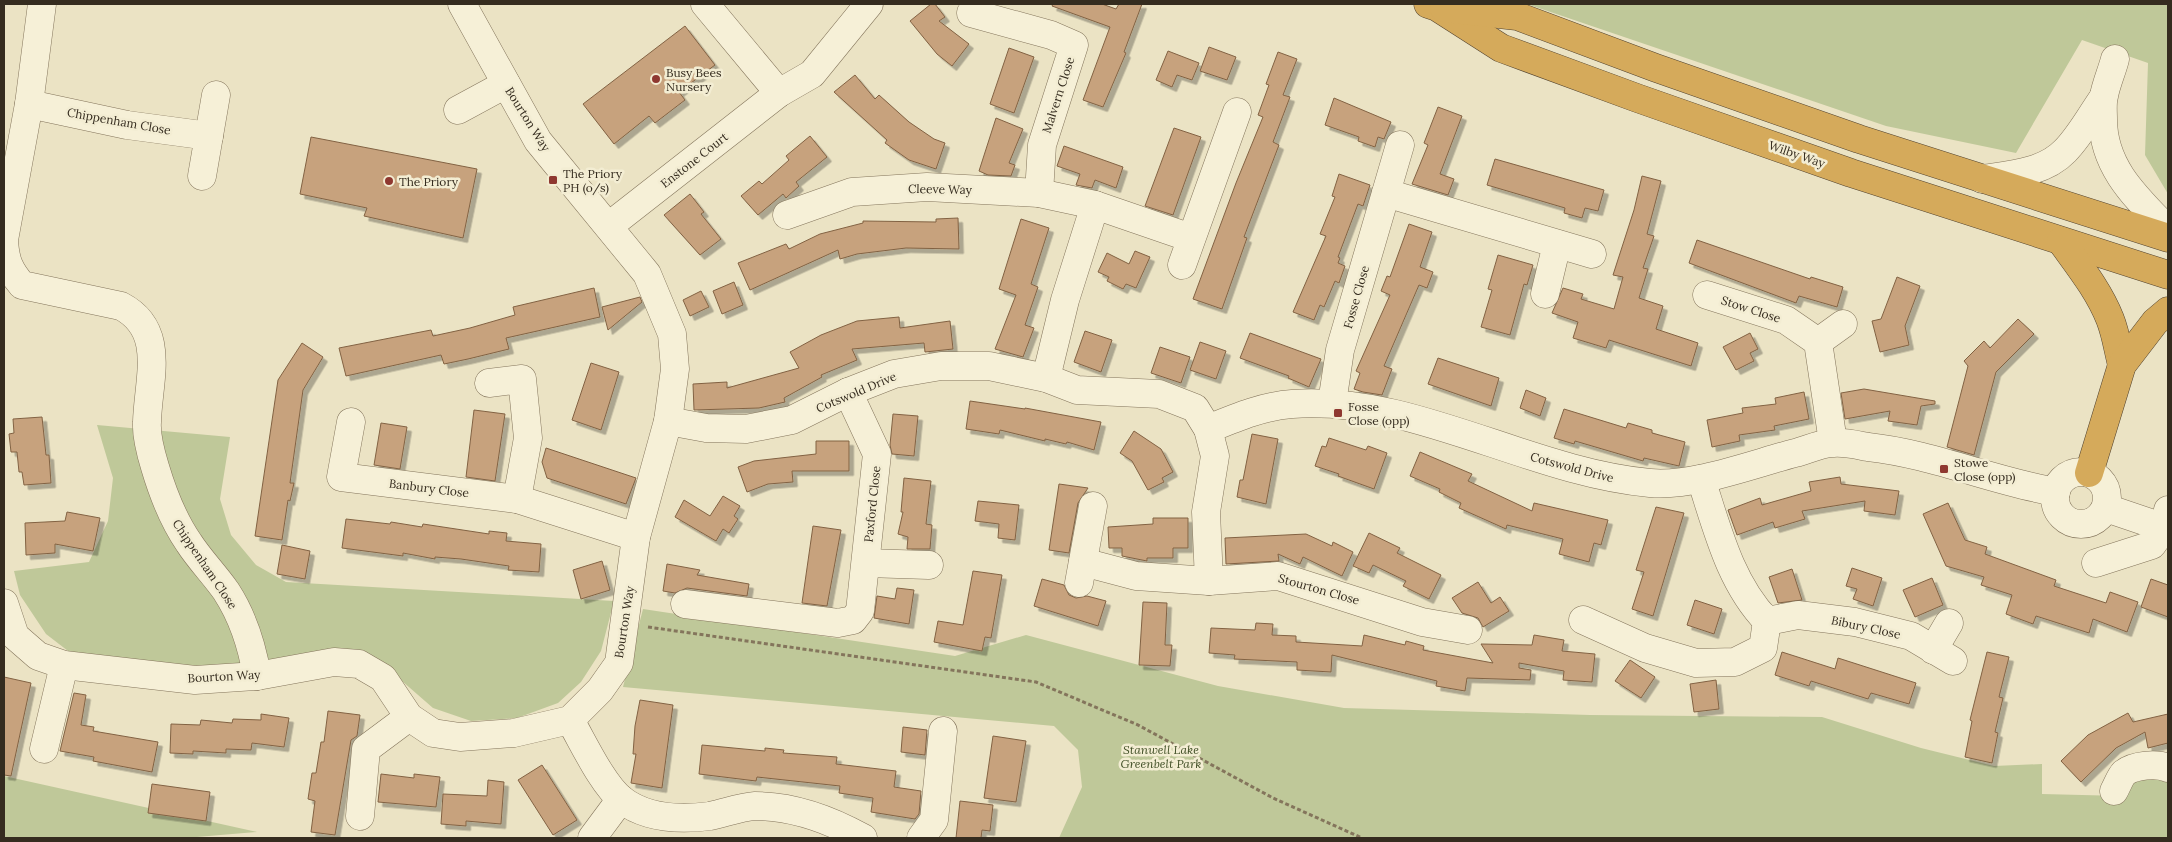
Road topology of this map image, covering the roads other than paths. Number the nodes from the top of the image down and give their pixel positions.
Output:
1 (42, 4) edge
2 (462, 4) edge
3 (705, 4) edge
4 (869, 4) edge
5 (1433, 5) edge
6 (971, 13) dead end
7 (2115, 59) dead end
8 (506, 84) junction
9 (780, 93) junction
10 (216, 96) dead end
11 (2104, 98) junction
12 (29, 104) junction
13 (458, 110) dead end
14 (1237, 112) dead end
15 (209, 136) junction
16 (1400, 144) dead end
17 (202, 176) dead end
18 (1982, 179) junction
19 (1039, 193) junction
20 (1386, 193) junction
21 (1095, 205) junction
22 (787, 215) dead end
23 (609, 226) junction
24 (2168, 230) edge
25 (1191, 238) junction
26 (2168, 238) edge
27 (2061, 241) junction
28 (1557, 244) junction
29 (1592, 254) dead end
30 (1182, 265) dead end
31 (2168, 275) edge
32 (1544, 294) dead end
33 (1707, 294) dead end
34 (2168, 311) edge
35 (1843, 324) dead end
36 (1818, 342) junction
37 (2122, 364) junction
38 (1046, 378) junction
39 (489, 383) dead end
40 (848, 392) junction
41 (1332, 403) junction
42 (668, 421) junction
43 (351, 422) dead end
44 (1208, 429) junction
45 (1833, 442) junction
46 (2089, 473) junction
47 (1701, 479) junction
48 (2056, 492) junction
49 (517, 499) junction
50 (1093, 506) dead end
51 (2106, 508) junction
52 (2167, 523) edge
53 (636, 537) junction
54 (866, 563) junction
55 (2096, 563) dead end
56 (929, 566) dead end
57 (1209, 581) junction
58 (4, 603) edge
59 (685, 604) dead end
60 (1583, 620) dead end
61 (1767, 621) junction
62 (1949, 623) dead end
63 (1468, 630) dead end
64 (64, 664) junction
65 (257, 676) junction
66 (409, 717) junction
67 (570, 720) junction
68 (943, 731) dead end
69 (44, 749) dead end
70 (2168, 768) edge
71 (2114, 791) dead end
72 (621, 799) junction
73 (360, 816) dead end
74 (592, 838) edge
75 (863, 838) edge
76 (920, 838) edge

1 - 12 street, Chippenham Close
2 - 8 street, Bourton Way
3 - 9 street
4 - 9 street, Enstone Court
5 - 18 highway, Wilby Way
5 - 27 highway, Wilby Way
6 - 19 street, Malvern Close
7 - 11 street
8 - 13 street
8 - 23 street, Bourton Way
9 - 23 street, Enstone Court
10 - 15 street
11 - 18 street
11 - 24 street
12 - 15 street, Chippenham Close
12 - 65 street, Chippenham Close
14 - 25 street
15 - 17 street
16 - 20 street, Fosse Close
18 - 26 highway, Wilby Way
19 - 21 street, Cleeve Way
19 - 22 street, Cleeve Way
20 - 28 street
20 - 41 street, Fosse Close
21 - 25 street, Cleeve Way
21 - 38 street
23 - 42 street, Bourton Way
25 - 30 street
27 - 31 highway, Wilby Way
27 - 37 highway
28 - 29 street
28 - 32 street
33 - 36 street, Stow Close
34 - 37 highway
35 - 36 street
36 - 45 street
37 - 46 highway
38 - 40 street, Cotswold Drive
38 - 44 street, Cotswold Drive
39 - 49 street
40 - 42 street, Cotswold Drive
40 - 54 street, Paxford Close
41 - 44 street, Cotswold Drive
41 - 47 street, Cotswold Drive
42 - 53 street, Bourton Way
43 - 49 street, Banbury Close
44 - 57 street, Cotswold Drive
45 - 47 street, Cotswold Drive
45 - 48 street, Cotswold Drive
46 - 48 street
46 - 51 street
47 - 61 street
48 - 51 street
49 - 53 street, Banbury Close
50 - 57 street, Stourton Close
51 - 52 street
52 - 55 street
53 - 67 street, Bourton Way
54 - 56 street
54 - 59 street, Paxford Close
57 - 63 street, Stourton Close
58 - 64 street, Bourton Way
60 - 61 street
61 - 62 street, Bibury Close
64 - 65 street, Bourton Way
64 - 69 street
65 - 66 street, Bourton Way
66 - 67 street, Bourton Way
66 - 73 street
67 - 72 street
68 - 76 street
70 - 71 street
72 - 74 street
72 - 75 street

